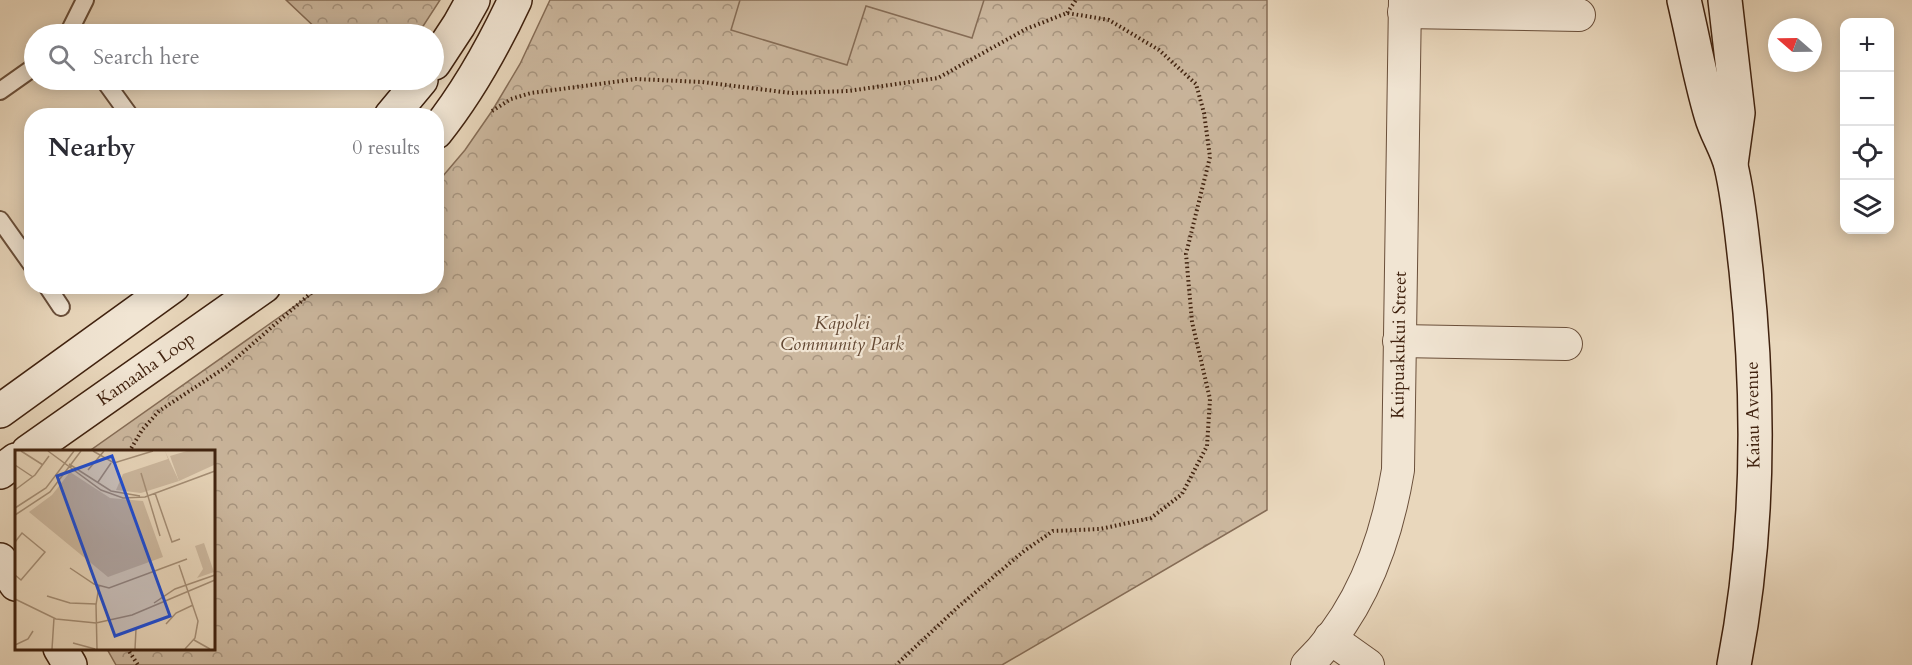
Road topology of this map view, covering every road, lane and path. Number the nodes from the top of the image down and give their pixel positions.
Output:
1 (85, 0) edge
2 (472, 0) edge
3 (515, 0) edge
4 (1076, 0) edge
5 (1684, 0) edge
6 (1725, 0) edge
7 (1404, 6) edge
8 (1067, 13) junction
9 (1579, 15) dead end
10 (73, 24) edge
11 (444, 48) edge
12 (24, 74) edge
13 (111, 90) edge
14 (413, 90) edge
15 (0, 91) edge
16 (531, 93) dead end
17 (124, 108) edge
18 (398, 108) edge
19 (444, 121) edge
20 (1731, 165) junction
21 (0, 220) edge
22 (24, 254) edge
23 (52, 294) edge
24 (162, 294) edge
25 (253, 294) edge
26 (310, 294) edge
27 (61, 307) dead end
28 (1400, 341) junction
29 (1566, 344) dead end
30 (0, 411) edge
31 (31, 450) edge
32 (130, 450) edge
33 (15, 461) edge
34 (0, 472) edge
35 (0, 560) edge
36 (15, 582) edge
37 (1330, 638) junction
38 (61, 650) edge
39 (128, 650) edge
40 (70, 665) edge
41 (138, 665) edge
42 (896, 665) edge
43 (1307, 665) edge
44 (1368, 665) edge
45 (1734, 665) edge

1 - 10 lane
2 - 11 street
3 - 19 street
4 - 8 path
5 - 20 street, Kaiau Avenue
6 - 20 street, Kaiau Avenue
7 - 9 street
7 - 28 street, Kuipuakukui Street
8 - 16 path
8 - 42 path
12 - 15 lane
13 - 17 lane
14 - 18 street
20 - 45 street, Kaiau Avenue
21 - 22 lane
23 - 27 lane
24 - 30 street
25 - 31 street, Kamaaha Loop
26 - 32 path
28 - 29 street
28 - 37 street, Kuipuakukui Street
33 - 34 street
35 - 36 street
37 - 43 street, Kuipuakukui Street
37 - 44 street
38 - 40 street
39 - 41 path

